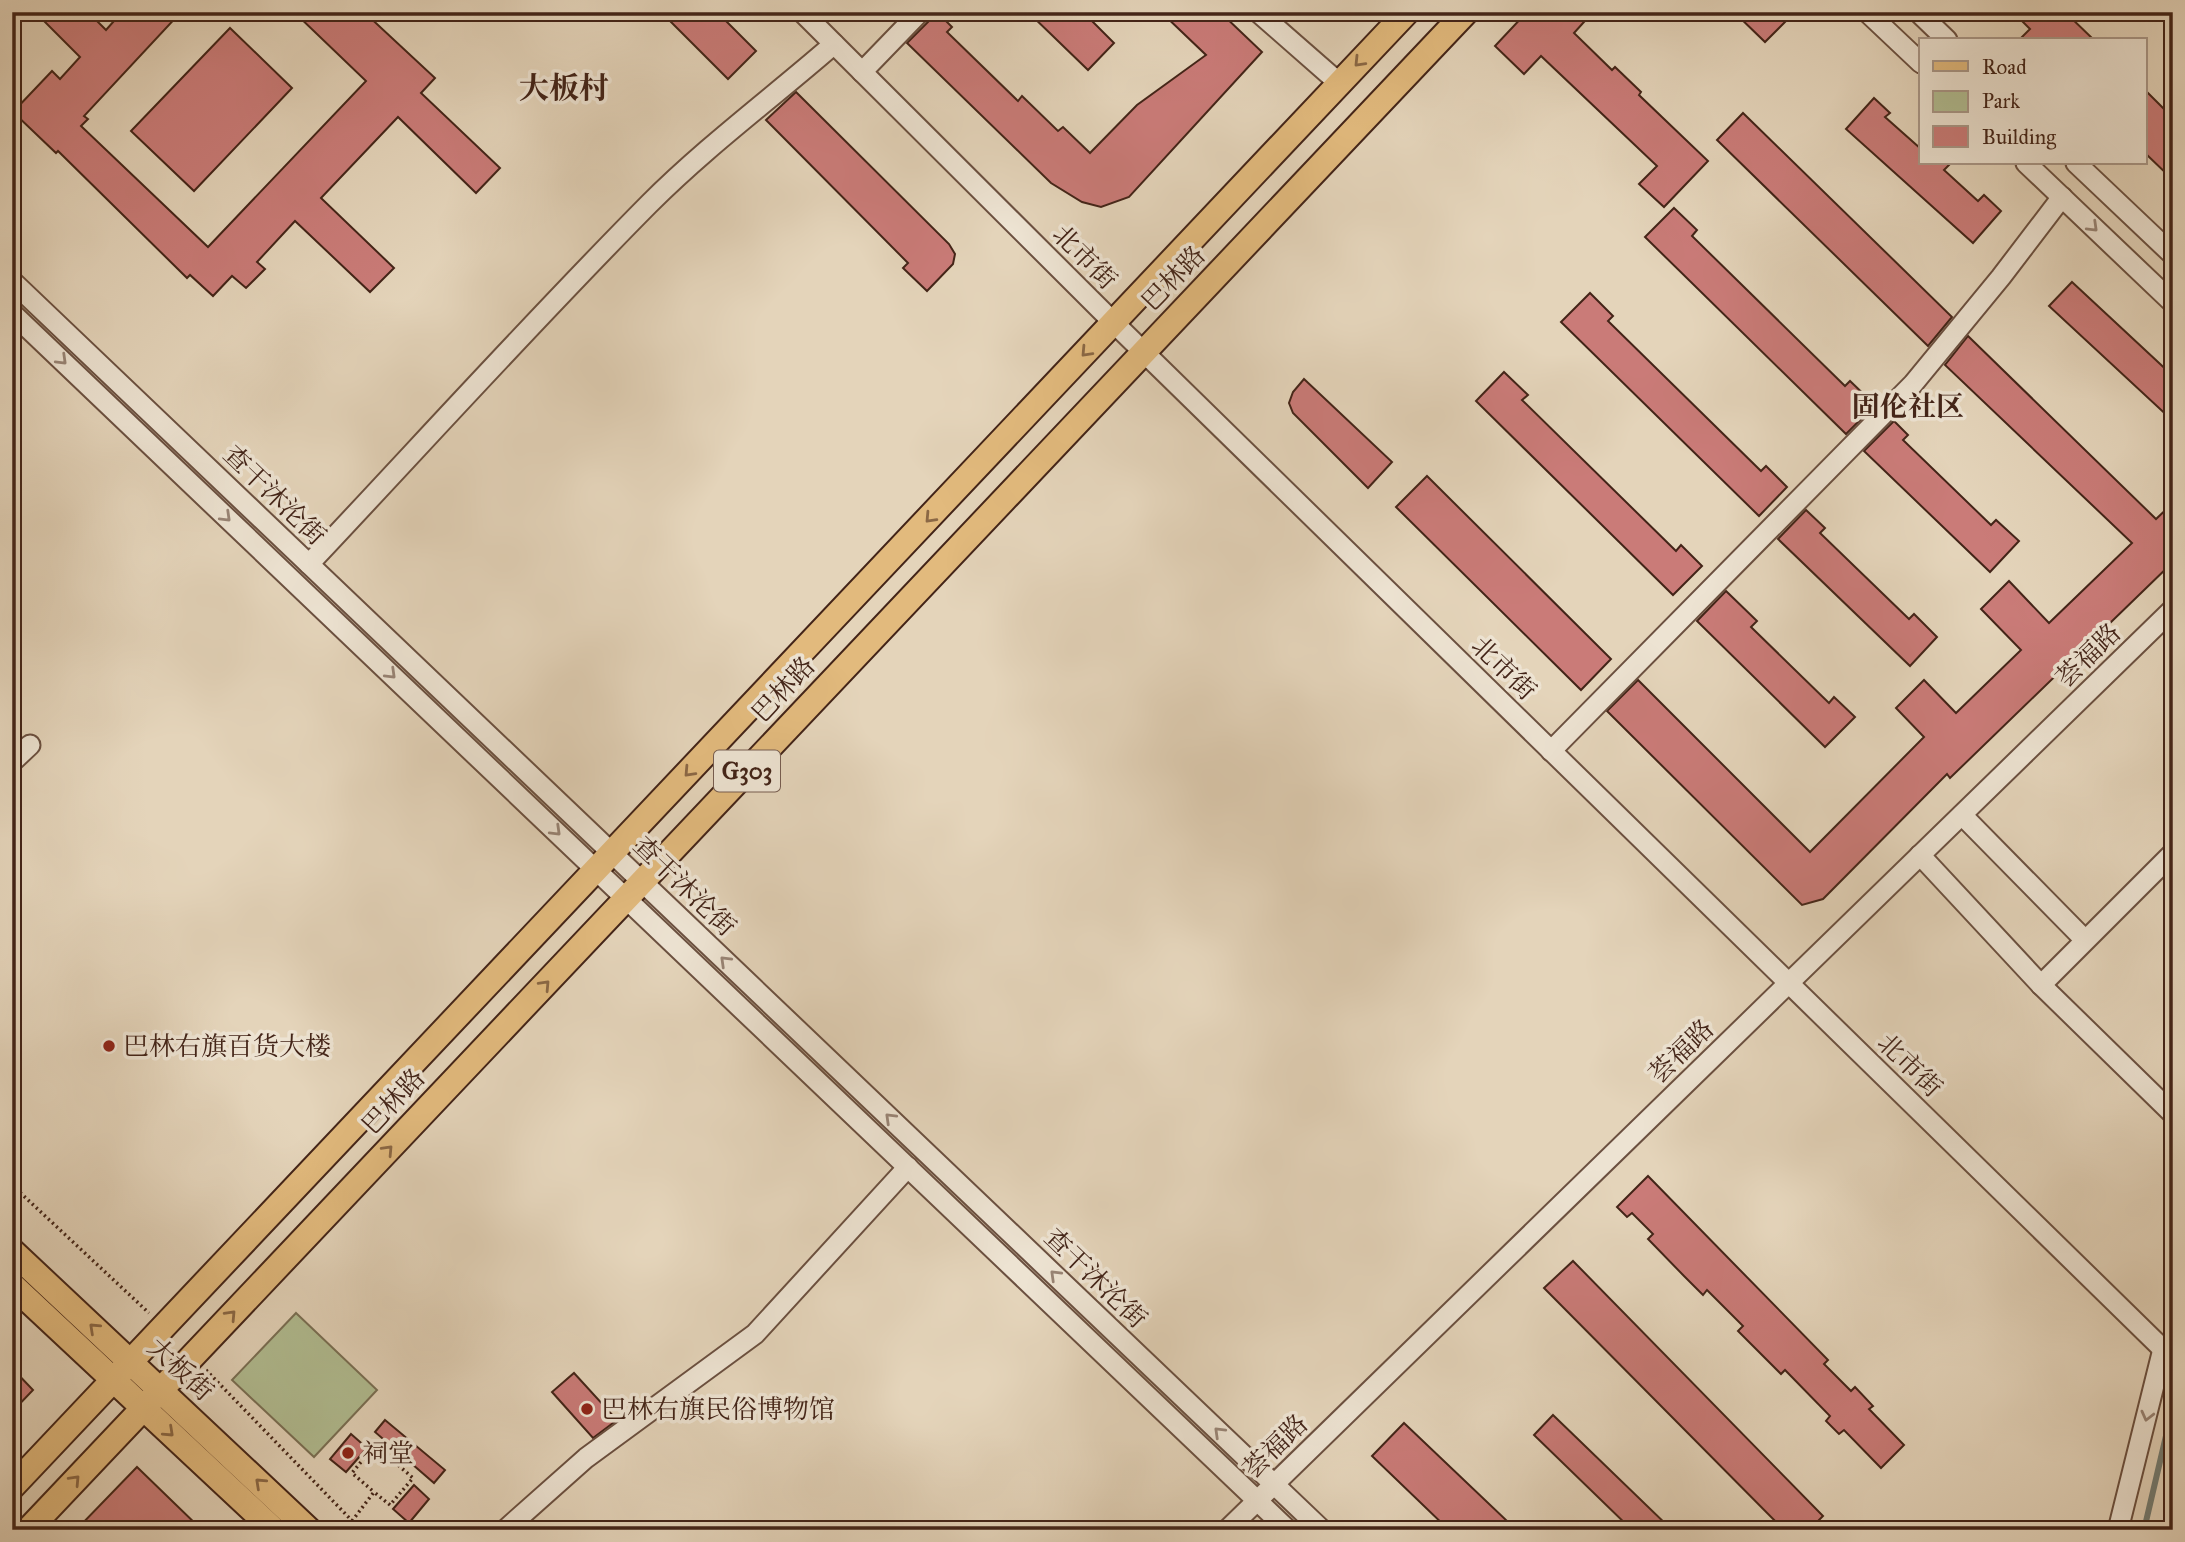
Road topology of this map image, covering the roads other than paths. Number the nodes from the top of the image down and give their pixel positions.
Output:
1 (802, 12) edge
2 (920, 12) edge
3 (1258, 12) edge
4 (1406, 12) edge
5 (1466, 12) edge
6 (1867, 12) edge
7 (1918, 12) edge
8 (1945, 38) edge
9 (834, 44) junction
10 (1919, 61) edge
11 (862, 72) junction
12 (1339, 83) junction
13 (2027, 164) edge
14 (2077, 164) edge
15 (2062, 197) junction
16 (2173, 255) edge
17 (12, 281) edge
18 (2173, 303) edge
19 (12, 313) edge
20 (1114, 323) junction
21 (1143, 352) junction
22 (309, 564) junction
23 (2173, 609) edge
24 (30, 745) dead end
25 (1551, 751) junction
26 (12, 762) edge
27 (1962, 815) junction
28 (2173, 853) edge
29 (1920, 855) junction
30 (604, 862) junction
31 (634, 890) junction
32 (2085, 940) junction
33 (1789, 983) junction
34 (2041, 985) junction
35 (2173, 1114) edge
36 (908, 1167) junction
37 (12, 1251) edge
38 (12, 1285) edge
39 (2168, 1354) edge
40 (122, 1371) junction
41 (152, 1399) junction
42 (1274, 1484) junction
43 (12, 1487) edge
44 (1257, 1500) junction
45 (28, 1530) edge
46 (274, 1530) edge
47 (309, 1530) edge
48 (505, 1530) edge
49 (1227, 1530) edge
50 (1288, 1530) edge
51 (1322, 1530) edge
52 (2118, 1530) edge

1 - 9 street, 北市街
2 - 11 street
3 - 12 street
4 -> 12 main road, 巴林路 / G303
5 - 21 main road, 巴林路 / G303
6 - 10 street
7 - 8 street
9 - 11 street, 北市街
9 - 22 street
11 - 20 street, 北市街
12 - 20 main road, 巴林路 / G303
13 - 15 street
14 - 16 street
15 -> 18 street
15 - 25 street
17 - 22 street, 查干沐沦街
19 -> 30 street, 查干沐沦街
20 - 21 street, 北市街
20 -> 30 main road, 巴林路 / G303
21 - 25 street, 北市街
21 - 31 main road, 巴林路 / G303
22 - 30 street, 查干沐沦街
23 - 27 street, 荟福路
24 - 26 street
25 - 33 street, 北市街
27 - 29 street, 荟福路
27 - 32 street
28 - 32 street
29 - 33 street, 荟福路
29 - 34 street
30 - 31 street, 查干沐沦街
30 - 40 main road, 巴林路 / G303
31 - 36 street, 查干沐沦街
41 -> 31 main road, 巴林路 / G303
42 -> 31 street, 查干沐沦街
32 - 34 street
33 - 39 street, 北市街
33 - 42 street, 荟福路
34 - 35 street
36 - 44 street, 查干沐沦街
36 - 48 street
40 -> 37 main road, 大板街
38 - 40 main road, 大板街
39 -> 52 street
40 - 41 main road, 大板街
40 - 43 main road, 巴林路 / G303
45 -> 41 main road, 巴林路 / G303
41 -> 46 main road, 大板街
47 -> 41 main road, 大板街
42 - 44 street, 荟福路
42 - 51 street, 查干沐沦街
44 - 49 street, 荟福路
44 - 50 street, 查干沐沦街

